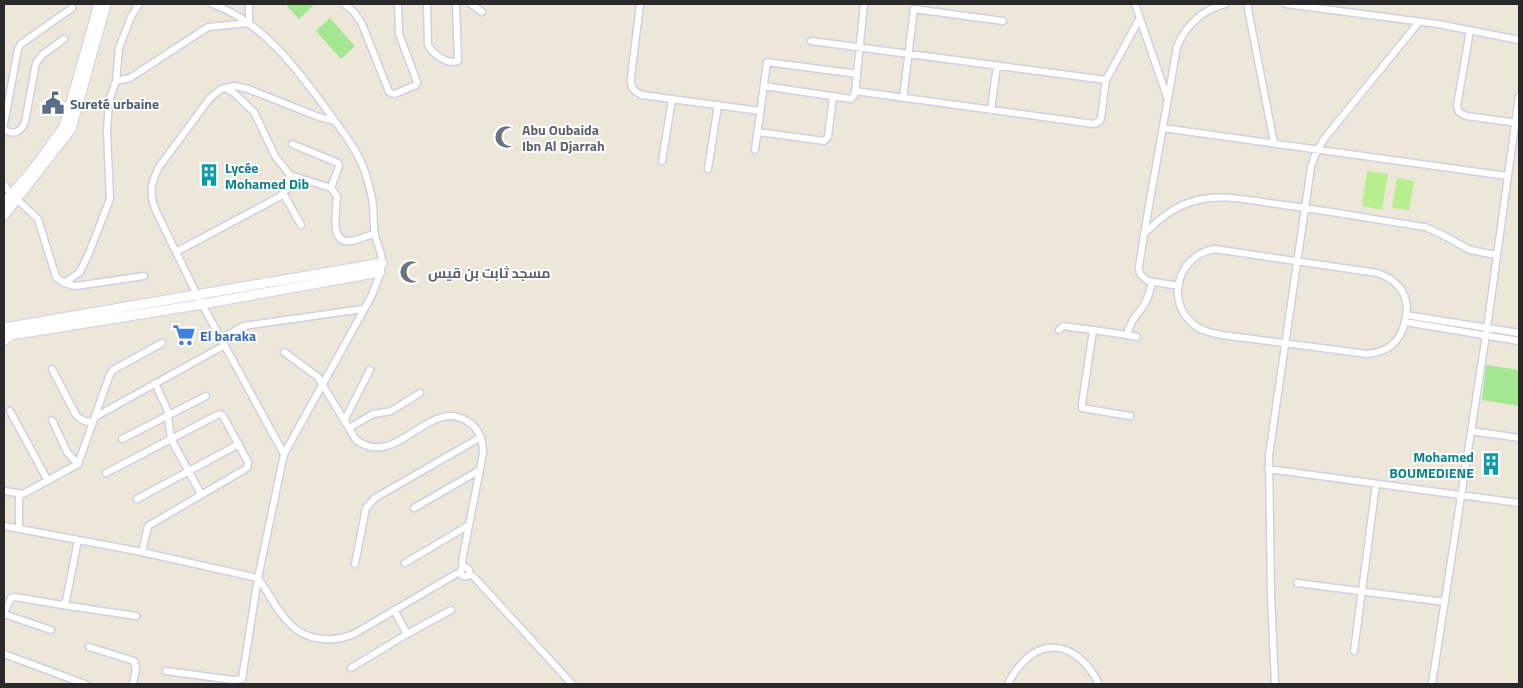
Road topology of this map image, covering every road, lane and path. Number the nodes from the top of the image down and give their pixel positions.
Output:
1 (99, 4) edge
2 (106, 4) edge
3 (139, 4) edge
4 (212, 4) edge
5 (249, 4) edge
6 (344, 4) edge
7 (398, 4) edge
8 (427, 4) edge
9 (456, 4) edge
10 (471, 4) edge
11 (640, 4) edge
12 (864, 4) edge
13 (1135, 4) edge
14 (1225, 4) edge
15 (1247, 4) edge
16 (1286, 4) edge
17 (1319, 6) edge
18 (72, 8) dead end
19 (482, 12) dead end
20 (1140, 18) junction
21 (1003, 20) dead end
22 (1420, 22) junction
23 (249, 23) junction
24 (1470, 30) junction
25 (64, 39) dead end
26 (1519, 40) edge
27 (811, 41) dead end
28 (860, 47) junction
29 (908, 54) junction
30 (997, 65) junction
31 (857, 74) junction
32 (1106, 80) junction
33 (116, 81) junction
34 (764, 86) junction
35 (225, 88) junction
36 (856, 91) junction
37 (833, 96) junction
38 (1519, 96) edge
39 (903, 98) junction
40 (672, 99) junction
41 (1168, 99) junction
42 (718, 105) junction
43 (324, 106) junction
44 (991, 110) junction
45 (760, 111) junction
46 (319, 117) junction
47 (335, 121) junction
48 (1517, 123) edge
49 (4, 124) edge
50 (1163, 128) junction
51 (4, 129) edge
52 (758, 132) junction
53 (1274, 143) junction
54 (292, 144) dead end
55 (755, 150) dead end
56 (1317, 150) junction
57 (662, 161) dead end
58 (708, 169) dead end
59 (290, 175) junction
60 (1508, 176) junction
61 (4, 184) edge
62 (331, 188) junction
63 (283, 193) junction
64 (14, 196) junction
65 (4, 204) edge
66 (1304, 208) junction
67 (4, 215) edge
68 (301, 226) dead end
69 (374, 234) junction
70 (1144, 234) junction
71 (176, 252) junction
72 (1496, 255) junction
73 (1297, 262) junction
74 (381, 267) junction
75 (144, 276) dead end
76 (1152, 282) junction
77 (64, 283) junction
78 (1178, 286) junction
79 (197, 295) junction
80 (203, 304) junction
81 (364, 309) junction
82 (1406, 319) junction
83 (4, 328) edge
84 (1487, 328) junction
85 (1059, 330) dead end
86 (1093, 330) junction
87 (1519, 333) edge
88 (1127, 336) junction
89 (1486, 336) junction
90 (1137, 337) dead end
91 (4, 340) edge
92 (224, 341) junction
93 (1519, 341) edge
94 (162, 344) dead end
95 (1285, 344) junction
96 (284, 352) dead end
97 (52, 369) dead end
98 (370, 370) dead end
99 (155, 383) junction
100 (323, 384) junction
101 (420, 393) dead end
102 (206, 396) dead end
103 (10, 411) dead end
104 (168, 414) junction
105 (1130, 416) dead end
106 (52, 420) dead end
107 (94, 420) junction
108 (344, 421) junction
109 (349, 428) junction
110 (1471, 431) junction
111 (481, 437) junction
112 (1519, 438) edge
113 (122, 439) dead end
114 (172, 439) junction
115 (239, 444) junction
116 (284, 454) junction
117 (78, 464) junction
118 (480, 470) junction
119 (1268, 470) junction
120 (188, 471) junction
121 (106, 474) dead end
122 (48, 481) junction
123 (1376, 484) junction
124 (4, 491) edge
125 (19, 494) junction
126 (201, 494) junction
127 (1461, 496) junction
128 (138, 499) dead end
129 (1519, 504) edge
130 (414, 508) dead end
131 (470, 525) junction
132 (4, 526) edge
133 (19, 529) junction
134 (78, 540) junction
135 (142, 552) junction
136 (405, 563) dead end
137 (355, 564) dead end
138 (462, 570) junction
139 (258, 578) junction
140 (1298, 583) dead end
141 (1362, 591) junction
142 (1445, 602) junction
143 (62, 605) junction
144 (394, 610) junction
145 (451, 610) dead end
146 (4, 613) edge
147 (136, 616) dead end
148 (51, 630) dead end
149 (407, 634) junction
150 (90, 648) dead end
151 (1354, 651) dead end
152 (4, 654) edge
153 (351, 668) dead end
154 (166, 671) dead end
155 (241, 682) edge
156 (86, 684) edge
157 (133, 684) edge
158 (572, 684) edge
159 (1008, 684) edge
160 (1099, 684) edge
161 (1275, 684) edge
162 (1432, 684) edge

1 - 64 main road
2 - 64 main road
3 - 33 street
4 - 23 street
5 - 23 street
6 - 7 street
8 - 9 street
10 - 19 street
11 - 40 street
12 - 28 street
13 - 20 street
14 - 41 street
15 - 53 street
16 - 17 street
17 - 22 street
18 - 49 street
20 - 32 street
20 - 41 street
21 - 29 street
22 - 24 street
22 - 56 street
23 - 33 street
23 - 43 street
24 - 26 street
24 - 48 street
25 - 51 street
27 - 28 street
28 - 29 street
28 - 31 street
29 - 30 street
29 - 39 street
30 - 32 street
30 - 44 street
31 - 34 street
31 - 36 street
32 - 44 street
33 - 77 street
34 - 37 street
34 - 45 street
35 - 46 street
35 - 59 street
35 - 71 street
36 - 37 street
36 - 39 street
37 - 52 street
38 - 48 street
39 - 44 street
40 - 42 street
40 - 57 street
41 - 50 street
42 - 45 street
42 - 58 street
43 - 46 street
43 - 47 street
45 - 52 street
46 - 47 street
47 - 69 street
48 - 60 street
50 - 53 street
50 - 70 street
52 - 55 street
53 - 56 street
54 - 62 street
56 - 60 street
56 - 66 street
59 - 62 street
59 - 63 street
60 - 72 street
61 - 64 street
62 - 69 street
63 - 68 street
63 - 71 street
64 - 65 main road
64 - 67 main road
64 - 77 street
66 - 70 street
66 - 72 street
66 - 73 street
69 - 74 street
70 - 76 street
71 - 79 street
72 - 84 street
73 - 78 street
73 - 82 street
73 - 95 street
74 - 79 main road
74 - 80 main road
74 - 81 street
75 - 77 street
76 - 78 street
76 - 88 street
78 - 95 street
79 - 80 street
79 - 83 main road
80 - 91 main road
80 - 92 street
81 - 92 street
81 - 100 street
82 - 84 street
82 - 89 street
82 - 95 street
84 - 87 street
84 - 89 street
85 - 86 street
86 - 88 street
86 - 105 street
88 - 90 street
89 - 93 street
89 - 110 street
92 - 99 street
92 - 116 street
94 - 107 street
95 - 119 street
96 - 100 street
97 - 107 street
98 - 108 street
99 - 104 street
99 - 107 street
100 - 108 street
100 - 116 street
101 - 109 street
102 - 104 street
103 - 122 street
104 - 113 street
104 - 114 street
106 - 117 street
107 - 117 street
108 - 109 street
109 - 111 street
110 - 112 street
110 - 127 street
111 - 118 street
111 - 137 street
114 - 115 street
114 - 120 street
114 - 121 street
115 - 120 street
115 - 126 street
116 - 139 street
117 - 122 street
118 - 130 street
118 - 131 street
119 - 123 street
119 - 161 street
120 - 126 street
120 - 128 street
122 - 125 street
123 - 127 street
123 - 141 street
124 - 125 street
125 - 133 street
126 - 135 street
127 - 129 street
127 - 142 street
131 - 136 street
131 - 138 street
132 - 133 street
133 - 134 street
134 - 135 street
134 - 143 street
135 - 139 street
138 - 144 street
138 - 158 street
139 - 144 street
139 - 155 street
140 - 141 street
141 - 142 street
141 - 151 street
142 - 162 street
143 - 146 street
143 - 147 street
144 - 149 street
145 - 149 street
146 - 148 street
149 - 153 street
150 - 157 street
152 - 156 street
154 - 155 street
159 - 160 street

